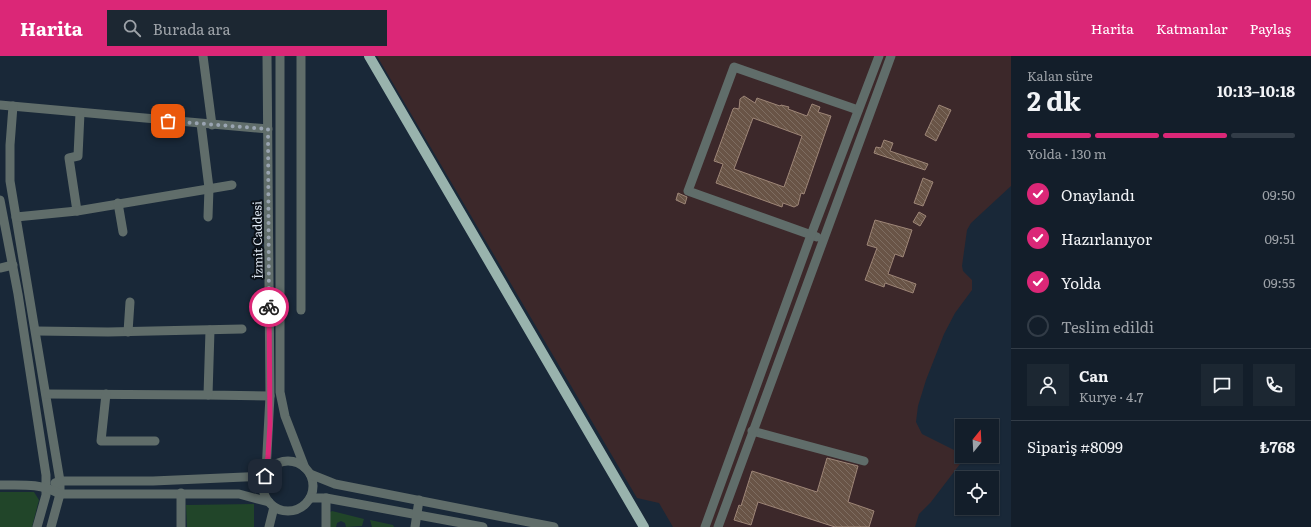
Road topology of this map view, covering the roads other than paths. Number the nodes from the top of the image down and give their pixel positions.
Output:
1 (203, 56) edge
2 (267, 56) edge
3 (280, 56) edge
4 (301, 56) edge
5 (369, 56) edge
6 (879, 56) edge
7 (890, 56) edge
8 (0, 105) edge
9 (13, 106) junction
10 (858, 110) junction
11 (80, 112) junction
12 (200, 124) junction
13 (212, 125) junction
14 (268, 129) junction
15 (232, 185) dead end
16 (209, 188) junction
17 (0, 200) edge
18 (118, 203) junction
19 (77, 211) junction
20 (208, 216) dead end
21 (16, 217) junction
22 (123, 232) dead end
23 (811, 236) junction
24 (822, 239) junction
25 (13, 265) junction
26 (0, 268) edge
27 (130, 302) dead end
28 (301, 310) dead end
29 (242, 329) dead end
30 (210, 330) junction
31 (37, 331) junction
32 (128, 332) junction
33 (46, 394) junction
34 (106, 394) junction
35 (208, 395) junction
36 (270, 396) junction
37 (752, 432) junction
38 (155, 441) dead end
39 (864, 461) dead end
40 (308, 471) junction
41 (266, 474) junction
42 (60, 481) junction
43 (0, 485) edge
44 (46, 487) junction
45 (181, 493) junction
46 (60, 494) junction
47 (310, 498) junction
48 (326, 498) junction
49 (420, 500) junction
50 (272, 504) junction
51 (417, 514) junction
52 (37, 527) edge
53 (51, 527) edge
54 (181, 527) edge
55 (268, 527) edge
56 (326, 527) edge
57 (415, 527) edge
58 (482, 527) edge
59 (554, 527) edge
60 (644, 527) edge
61 (705, 527) edge
62 (718, 527) edge

1 - 13 street
2 - 14 street, İzmit Caddesi
3 - 40 street, İzmit Caddesi
4 - 28 street
5 - 60 main road
6 - 10 street
7 - 24 street
8 - 9 street
9 - 11 street
9 - 21 street
10 - 23 street
10 - 23 street
11 - 12 street
11 - 19 street
12 - 13 street
12 - 16 street
13 - 14 street
14 - 36 street, İzmit Caddesi
15 - 16 street
16 - 18 street
16 - 20 street
17 - 25 street
18 - 19 street
18 - 22 street
19 - 21 street
21 - 31 street
23 - 24 street
23 - 61 street
24 - 37 street
25 - 26 street
25 - 44 street
27 - 32 street
29 - 30 street
30 - 32 street
30 - 35 street
31 - 32 street
31 - 33 street
33 - 34 street
33 - 42 street
34 - 35 street
34 - 38 street
35 - 36 street
36 - 41 street, İzmit Caddesi
37 - 39 street
37 - 62 street
40 - 41 street
40 - 47 street, İzmit Caddesi
40 - 49 street
41 - 42 street
41 - 50 street, İzmit Caddesi
42 - 44 street
42 - 46 street
43 - 44 street
44 - 46 street
44 - 52 street
45 - 46 street
45 - 50 street
45 - 54 street
46 - 53 street
47 - 48 street
47 - 50 street
48 - 51 street
48 - 56 street
49 - 51 street
49 - 59 street
50 - 55 street
51 - 57 street
51 - 58 street

